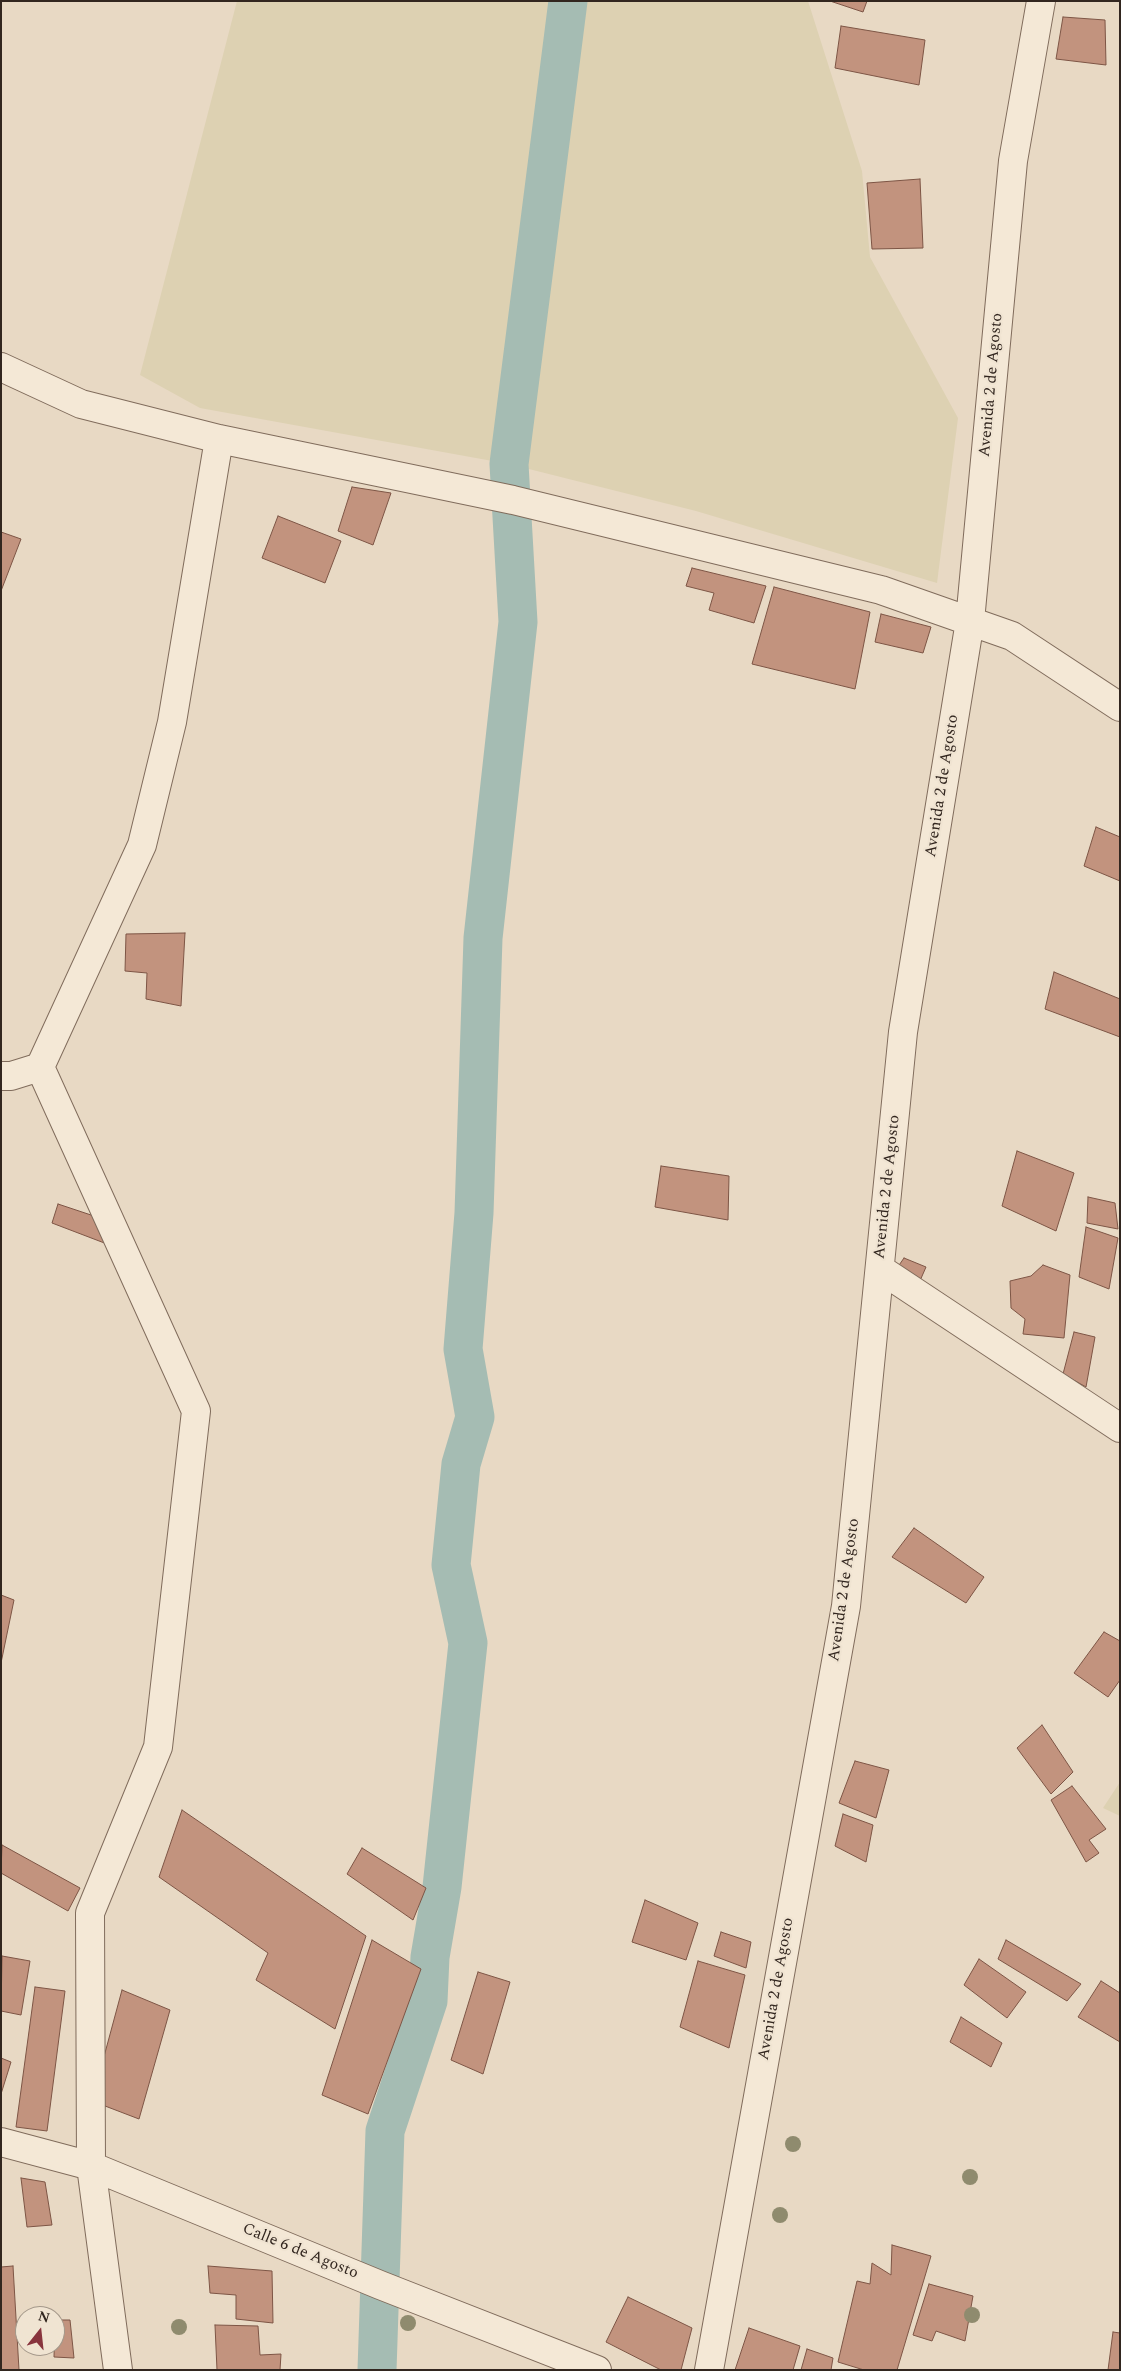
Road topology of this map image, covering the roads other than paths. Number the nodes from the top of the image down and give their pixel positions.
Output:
1 (1040, 1) edge
2 (1, 367) edge
3 (219, 439) junction
4 (970, 621) junction
5 (1120, 707) edge
6 (40, 1067) junction
7 (1, 1076) edge
8 (880, 1269) junction
9 (1120, 1428) edge
10 (1, 2142) edge
11 (91, 2166) junction
12 (118, 2370) edge
13 (598, 2370) edge
14 (709, 2370) edge

1 - 4 street, Avenida 2 de Agosto
2 - 3 street
3 - 4 street
3 - 6 street
4 - 5 street
4 - 8 street, Avenida 2 de Agosto
6 - 7 street
6 - 11 street
8 - 9 street
8 - 14 street, Avenida 2 de Agosto
10 - 11 street, Calle 6 de Agosto
11 - 12 street
11 - 13 street, Calle 6 de Agosto

